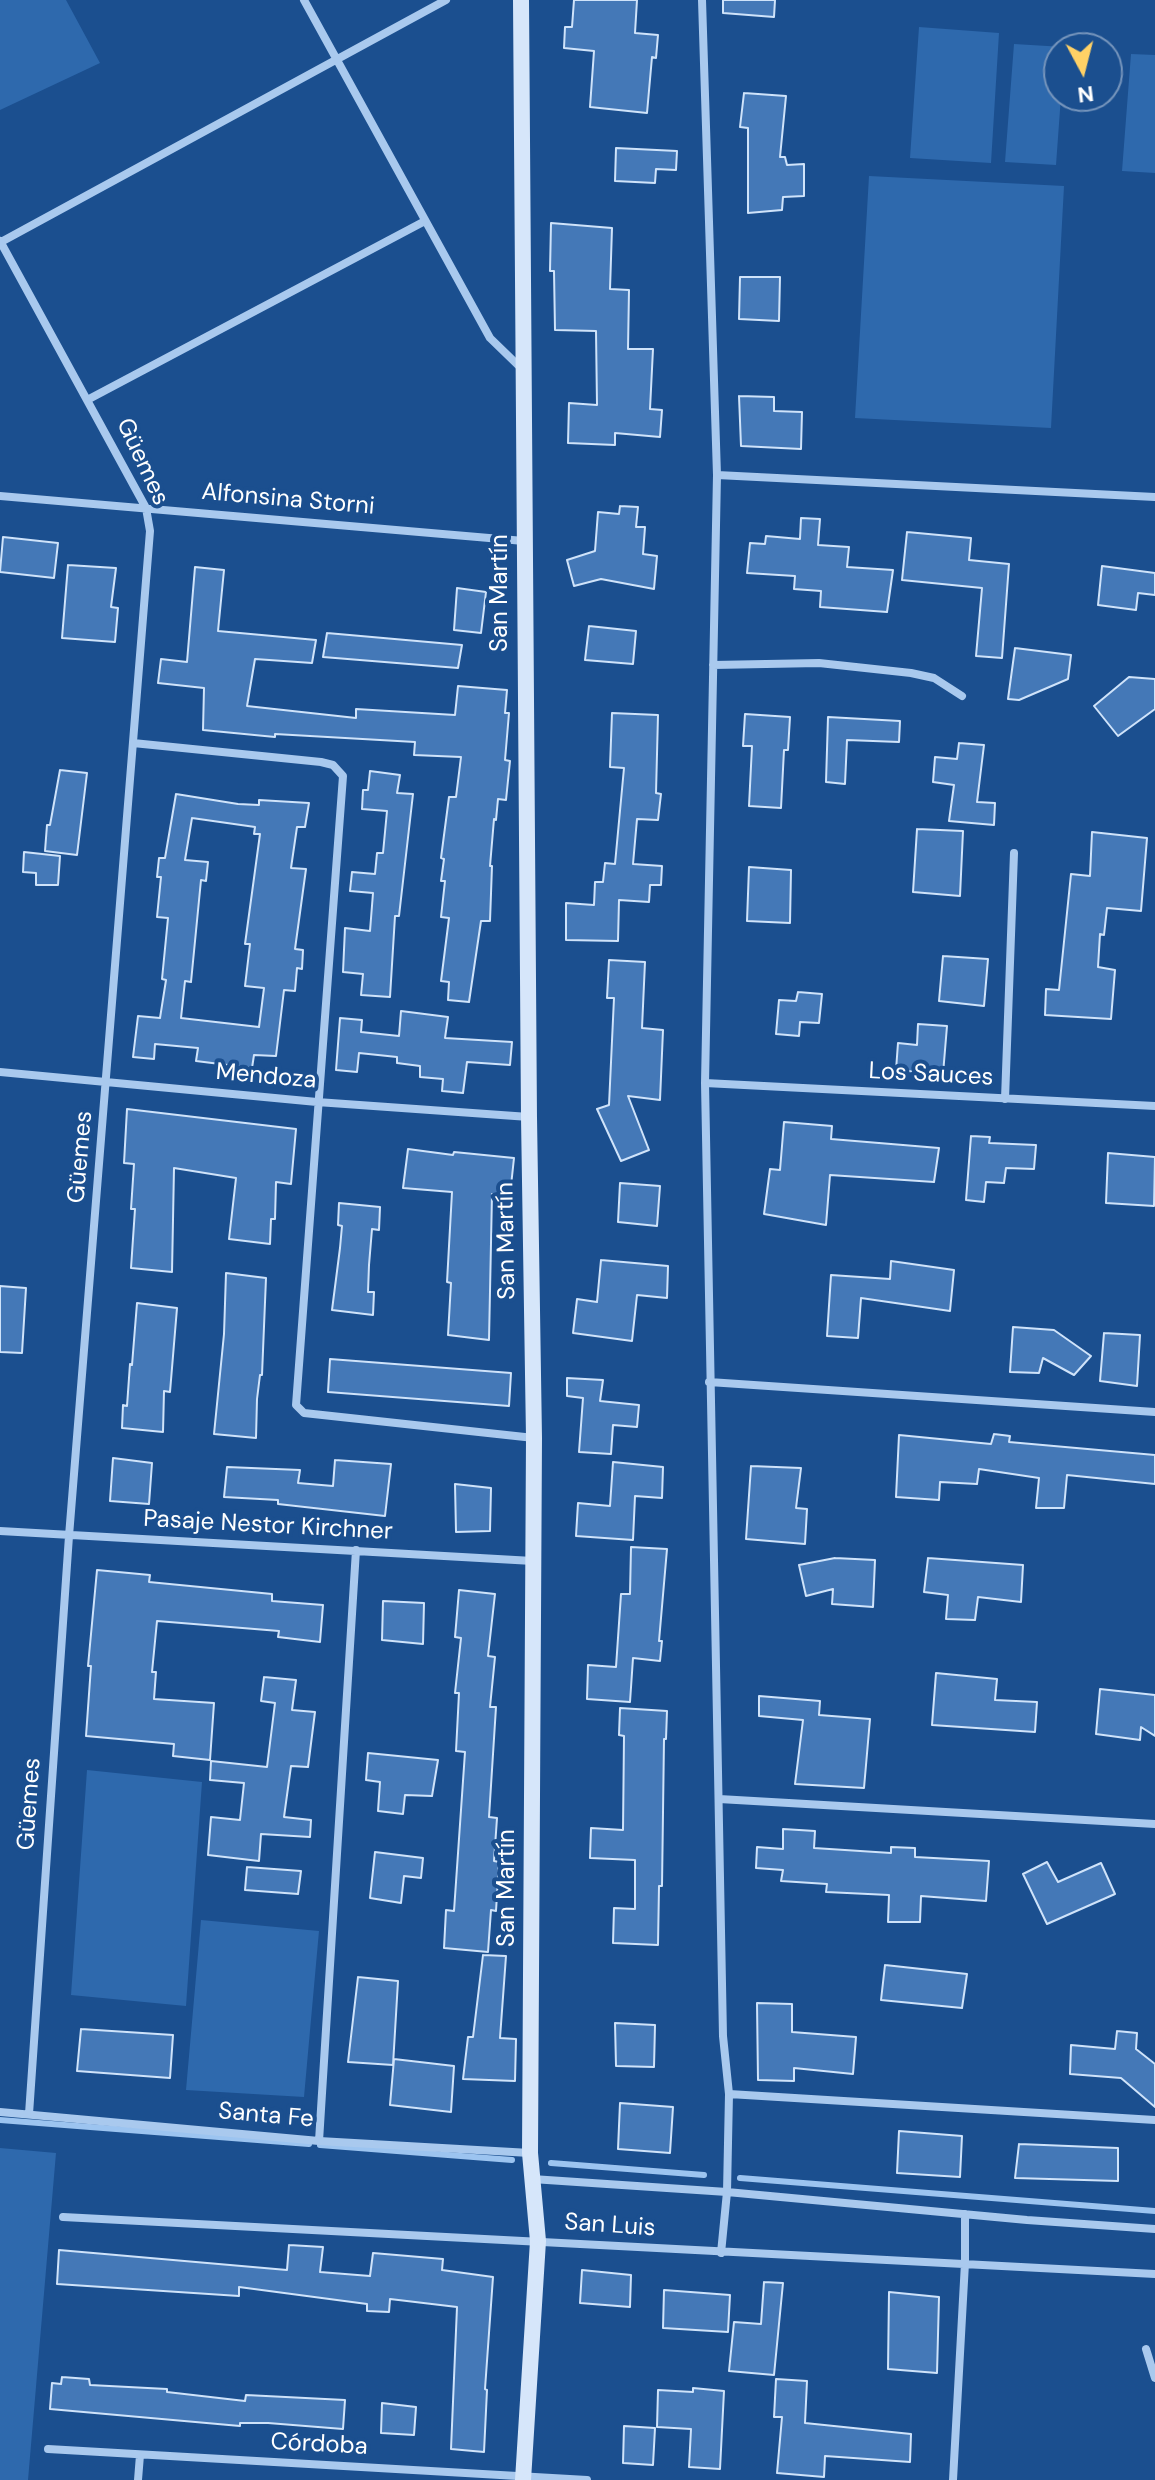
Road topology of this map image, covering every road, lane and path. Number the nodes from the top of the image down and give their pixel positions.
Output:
1 (304, 0) edge
2 (446, 0) edge
3 (521, 0) edge
4 (702, 0) edge
5 (337, 58) junction
6 (425, 221) junction
7 (0, 241) edge
8 (524, 371) junction
9 (89, 399) junction
10 (717, 475) junction
11 (0, 496) edge
12 (1155, 497) edge
13 (146, 508) junction
14 (525, 541) junction
15 (713, 665) junction
16 (962, 696) dead end
17 (133, 743) junction
18 (1014, 853) dead end
19 (0, 1072) edge
20 (108, 1083) junction
21 (705, 1083) junction
22 (1005, 1099) junction
23 (317, 1102) junction
24 (1155, 1106) edge
25 (529, 1117) junction
26 (709, 1382) junction
27 (1155, 1412) edge
28 (534, 1438) junction
29 (0, 1531) edge
30 (69, 1536) junction
31 (356, 1550) junction
32 (534, 1561) junction
33 (719, 1799) junction
34 (1155, 1824) edge
35 (729, 2094) junction
36 (0, 2112) edge
37 (29, 2114) junction
38 (1155, 2120) edge
39 (319, 2141) junction
40 (530, 2153) junction
41 (532, 2179) junction
42 (727, 2192) junction
43 (965, 2214) junction
44 (63, 2217) dead end
45 (1155, 2229) edge
46 (538, 2241) junction
47 (721, 2253) junction
48 (965, 2263) junction
49 (1155, 2274) edge
50 (1146, 2349) dead end
51 (1155, 2378) edge
52 (48, 2449) dead end
53 (140, 2455) junction
54 (523, 2478) edge
55 (138, 2480) edge
56 (587, 2480) edge
57 (953, 2480) edge

1 - 5 street
2 - 5 street
3 - 8 street, San Martín
4 - 10 street
5 - 6 street
5 - 7 street
6 - 8 street
6 - 9 street
7 - 9 street, Güemes
8 - 14 street, San Martín
9 - 13 street, Güemes
10 - 12 street
10 - 15 street
11 - 13 street, Alfonsina Storni
13 - 14 street, Alfonsina Storni
13 - 17 street, Güemes
14 - 25 street, San Martín
15 - 16 street
15 - 21 street
17 - 20 street, Güemes
17 - 23 street
18 - 22 street
19 - 20 street, Mendoza
20 - 23 street, Mendoza
20 - 30 street, Güemes
21 - 22 street, Los Sauces
21 - 26 street
22 - 24 street, Los Sauces
23 - 25 street, Mendoza
23 - 28 street
25 - 28 street, San Martín
26 - 27 street
26 - 33 street
28 - 32 street, San Martín
29 - 30 street, Pasaje Nestor Kirchner
30 - 31 street, Pasaje Nestor Kirchner
30 - 37 street, Güemes
31 - 32 street, Pasaje Nestor Kirchner
31 - 39 street
32 - 40 street, San Martín
33 - 34 street
33 - 35 street
35 - 38 street
35 - 42 street
36 - 37 street, Santa Fe
37 - 39 street, Santa Fe
39 - 40 street, Santa Fe
40 - 41 street, San Martín
41 - 42 street
41 - 46 street, San Martín
42 - 43 street
42 - 47 street
43 - 45 street
43 - 48 street
44 - 46 street, San Luis
46 - 47 street, San Luis
46 - 54 street, San Martín
47 - 48 street, San Luis
48 - 49 street, San Luis
48 - 57 street
50 - 51 street
52 - 53 street, Córdoba
53 - 54 street, Córdoba
53 - 55 street
54 - 56 street, Córdoba

